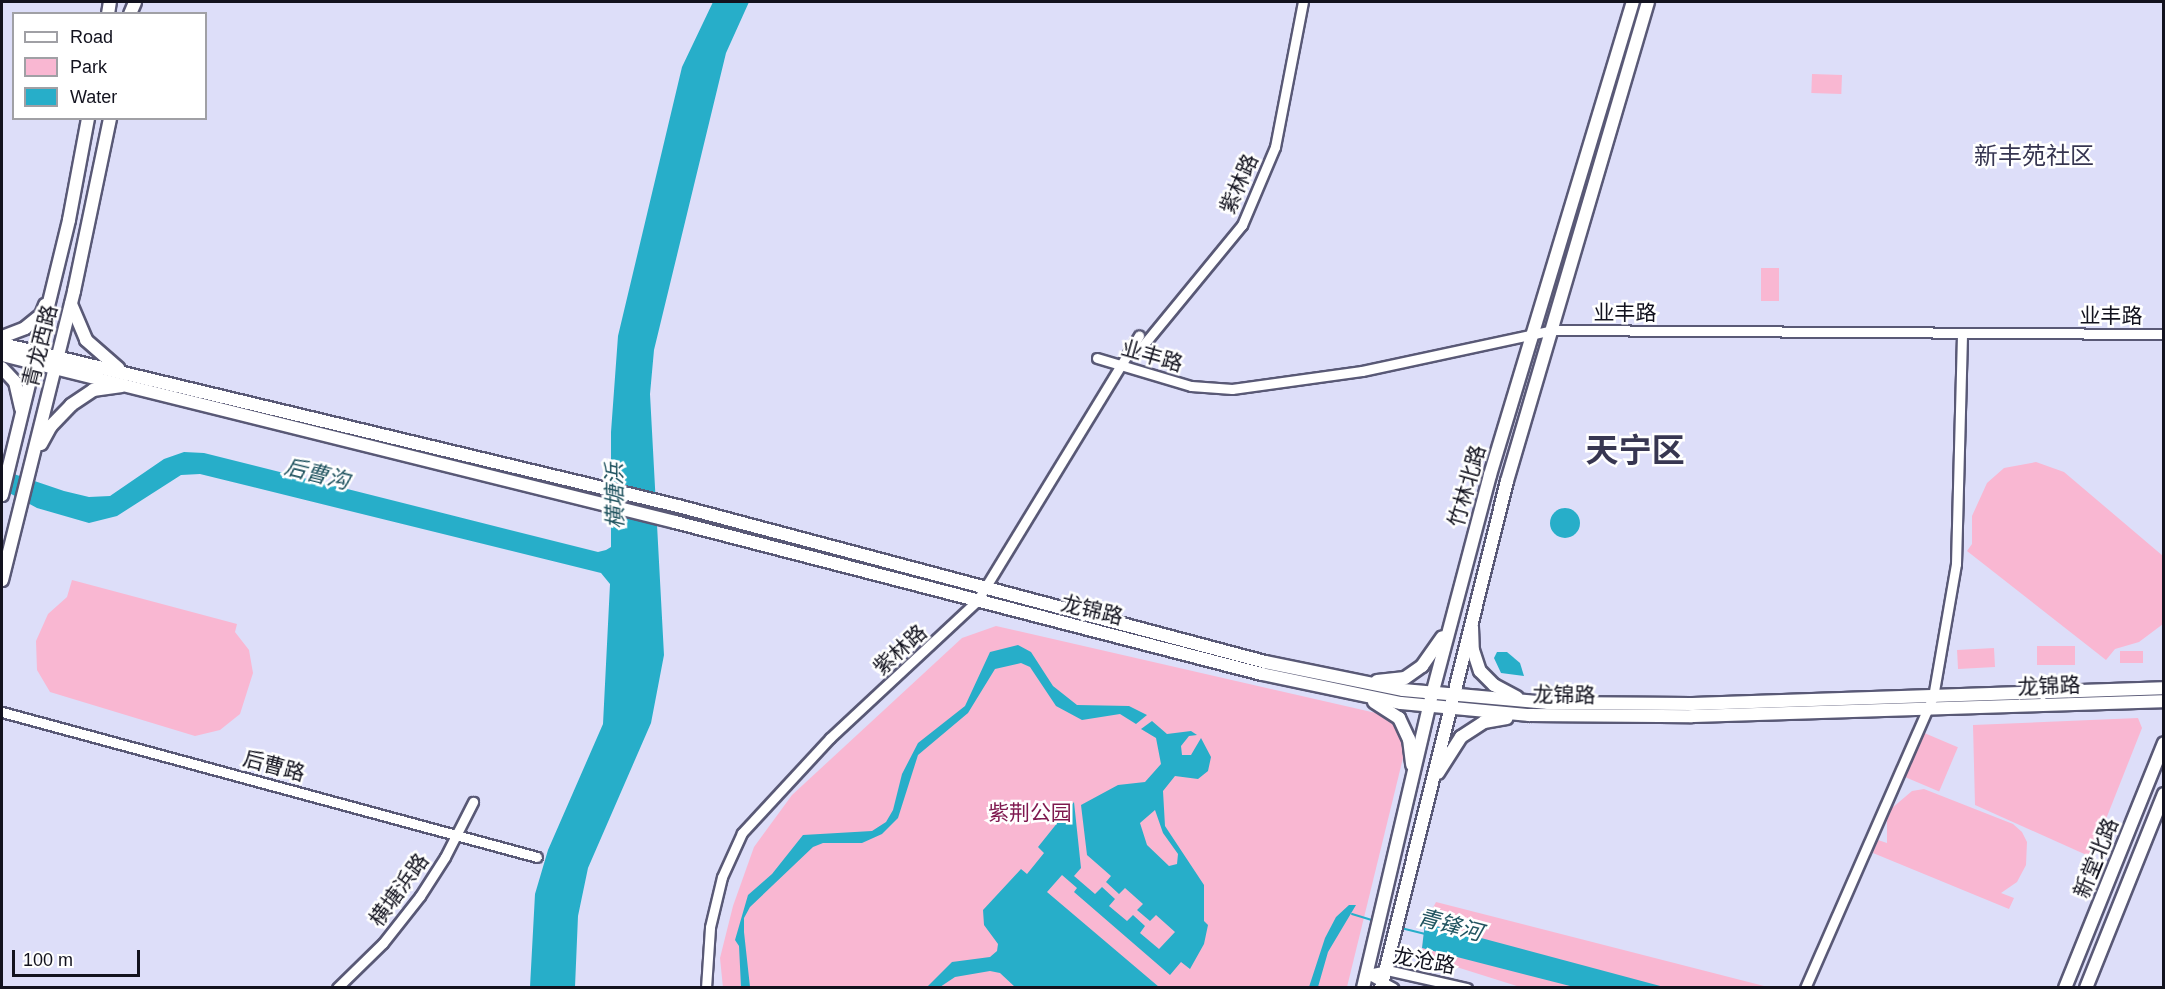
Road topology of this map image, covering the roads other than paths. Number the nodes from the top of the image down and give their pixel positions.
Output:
1 (1303, 2) edge
2 (1633, 2) edge
3 (1648, 2) edge
4 (88, 120) edge
5 (110, 120) edge
6 (53, 288) junction
7 (71, 304) junction
8 (1554, 330) junction
9 (1533, 334) junction
10 (1962, 334) junction
11 (2163, 334) edge
12 (1139, 336) dead end
13 (2, 337) edge
14 (2, 344) edge
15 (1140, 350) dead end
16 (2, 355) edge
17 (37, 358) junction
18 (1097, 358) dead end
19 (57, 361) junction
20 (1123, 367) junction
21 (2, 368) edge
22 (123, 372) junction
23 (127, 385) junction
24 (22, 420) junction
25 (33, 459) junction
26 (2, 495) edge
27 (2, 580) edge
28 (986, 590) junction
29 (977, 601) junction
30 (1455, 605) junction
31 (1473, 609) junction
32 (1349, 686) junction
33 (2163, 688) edge
34 (1432, 693) junction
35 (1451, 694) junction
36 (1933, 698) junction
37 (2163, 701) edge
38 (1548, 703) junction
39 (1429, 706) junction
40 (1448, 709) junction
41 (1927, 710) junction
42 (2, 712) edge
43 (1529, 715) junction
44 (2163, 743) edge
45 (1412, 780) junction
46 (2163, 794) edge
47 (473, 802) dead end
48 (1425, 807) junction
49 (456, 834) junction
50 (537, 857) dead end
51 (1387, 970) junction
52 (1368, 974) junction
53 (337, 987) edge
54 (706, 987) edge
55 (1363, 987) edge
56 (1385, 987) edge
57 (1467, 987) edge
58 (1805, 987) edge
59 (2066, 987) edge
60 (2085, 987) edge

1 - 15 street, 紫林路
2 - 9 main road, 竹林北路
3 - 8 main road, 竹林北路
4 - 6 main road, 青龙西路
5 - 7 main road, 青龙西路
6 - 13 main road
6 - 17 main road, 青龙西路
7 - 19 main road, 青龙西路
7 - 22 main road
8 - 9 street, 业丰路
8 - 10 street, 业丰路
8 - 31 main road, 竹林北路
9 - 20 street, 业丰路
9 - 30 main road, 竹林北路
10 - 11 street, 业丰路
10 - 36 street
12 - 20 street, 紫林路
14 - 17 main road
16 - 17 main road
17 - 19 main road
17 - 24 main road, 青龙西路
18 - 20 street, 业丰路
19 - 22 main road, 龙锦路
19 - 23 main road, 龙锦路
19 - 25 main road, 青龙西路
20 - 28 street, 紫林路
21 - 24 main road
22 - 28 main road, 龙锦路
23 - 25 main road
23 - 29 main road, 龙锦路
24 - 26 main road, 青龙西路
25 - 27 main road, 青龙西路
28 - 29 street, 紫林路
28 - 32 main road, 龙锦路
29 - 32 main road, 龙锦路
29 - 54 street, 紫林路
30 - 32 main road
30 - 34 main road, 竹林北路
31 - 35 main road, 竹林北路
31 - 38 main road
32 - 34 main road, 龙锦路
32 - 39 main road, 龙锦路
32 - 45 main road
33 - 36 main road, 龙锦路
34 - 35 main road, 龙锦路
34 - 39 main road, 竹林北路
35 - 38 main road, 龙锦路
35 - 40 main road, 竹林北路
36 - 38 main road, 龙锦路
36 - 41 street
37 - 41 main road, 龙锦路
39 - 40 main road, 龙锦路
39 - 45 main road, 竹林北路
40 - 43 main road, 龙锦路
40 - 48 main road, 竹林北路
41 - 43 main road, 龙锦路
41 - 58 street
42 - 49 street, 后曹路
43 - 48 main road
44 - 59 main road, 新堂北路
45 - 52 main road, 竹林北路
46 - 60 main road, 新堂北路
47 - 49 street, 横塘浜路
48 - 51 main road, 竹林北路
49 - 50 street, 后曹路
49 - 53 street, 横塘浜路
51 - 52 street, 龙沧路
51 - 56 main road, 竹林北路
51 - 57 street, 龙沧路
52 - 55 main road, 竹林北路
52 - 56 street, 龙沧路

